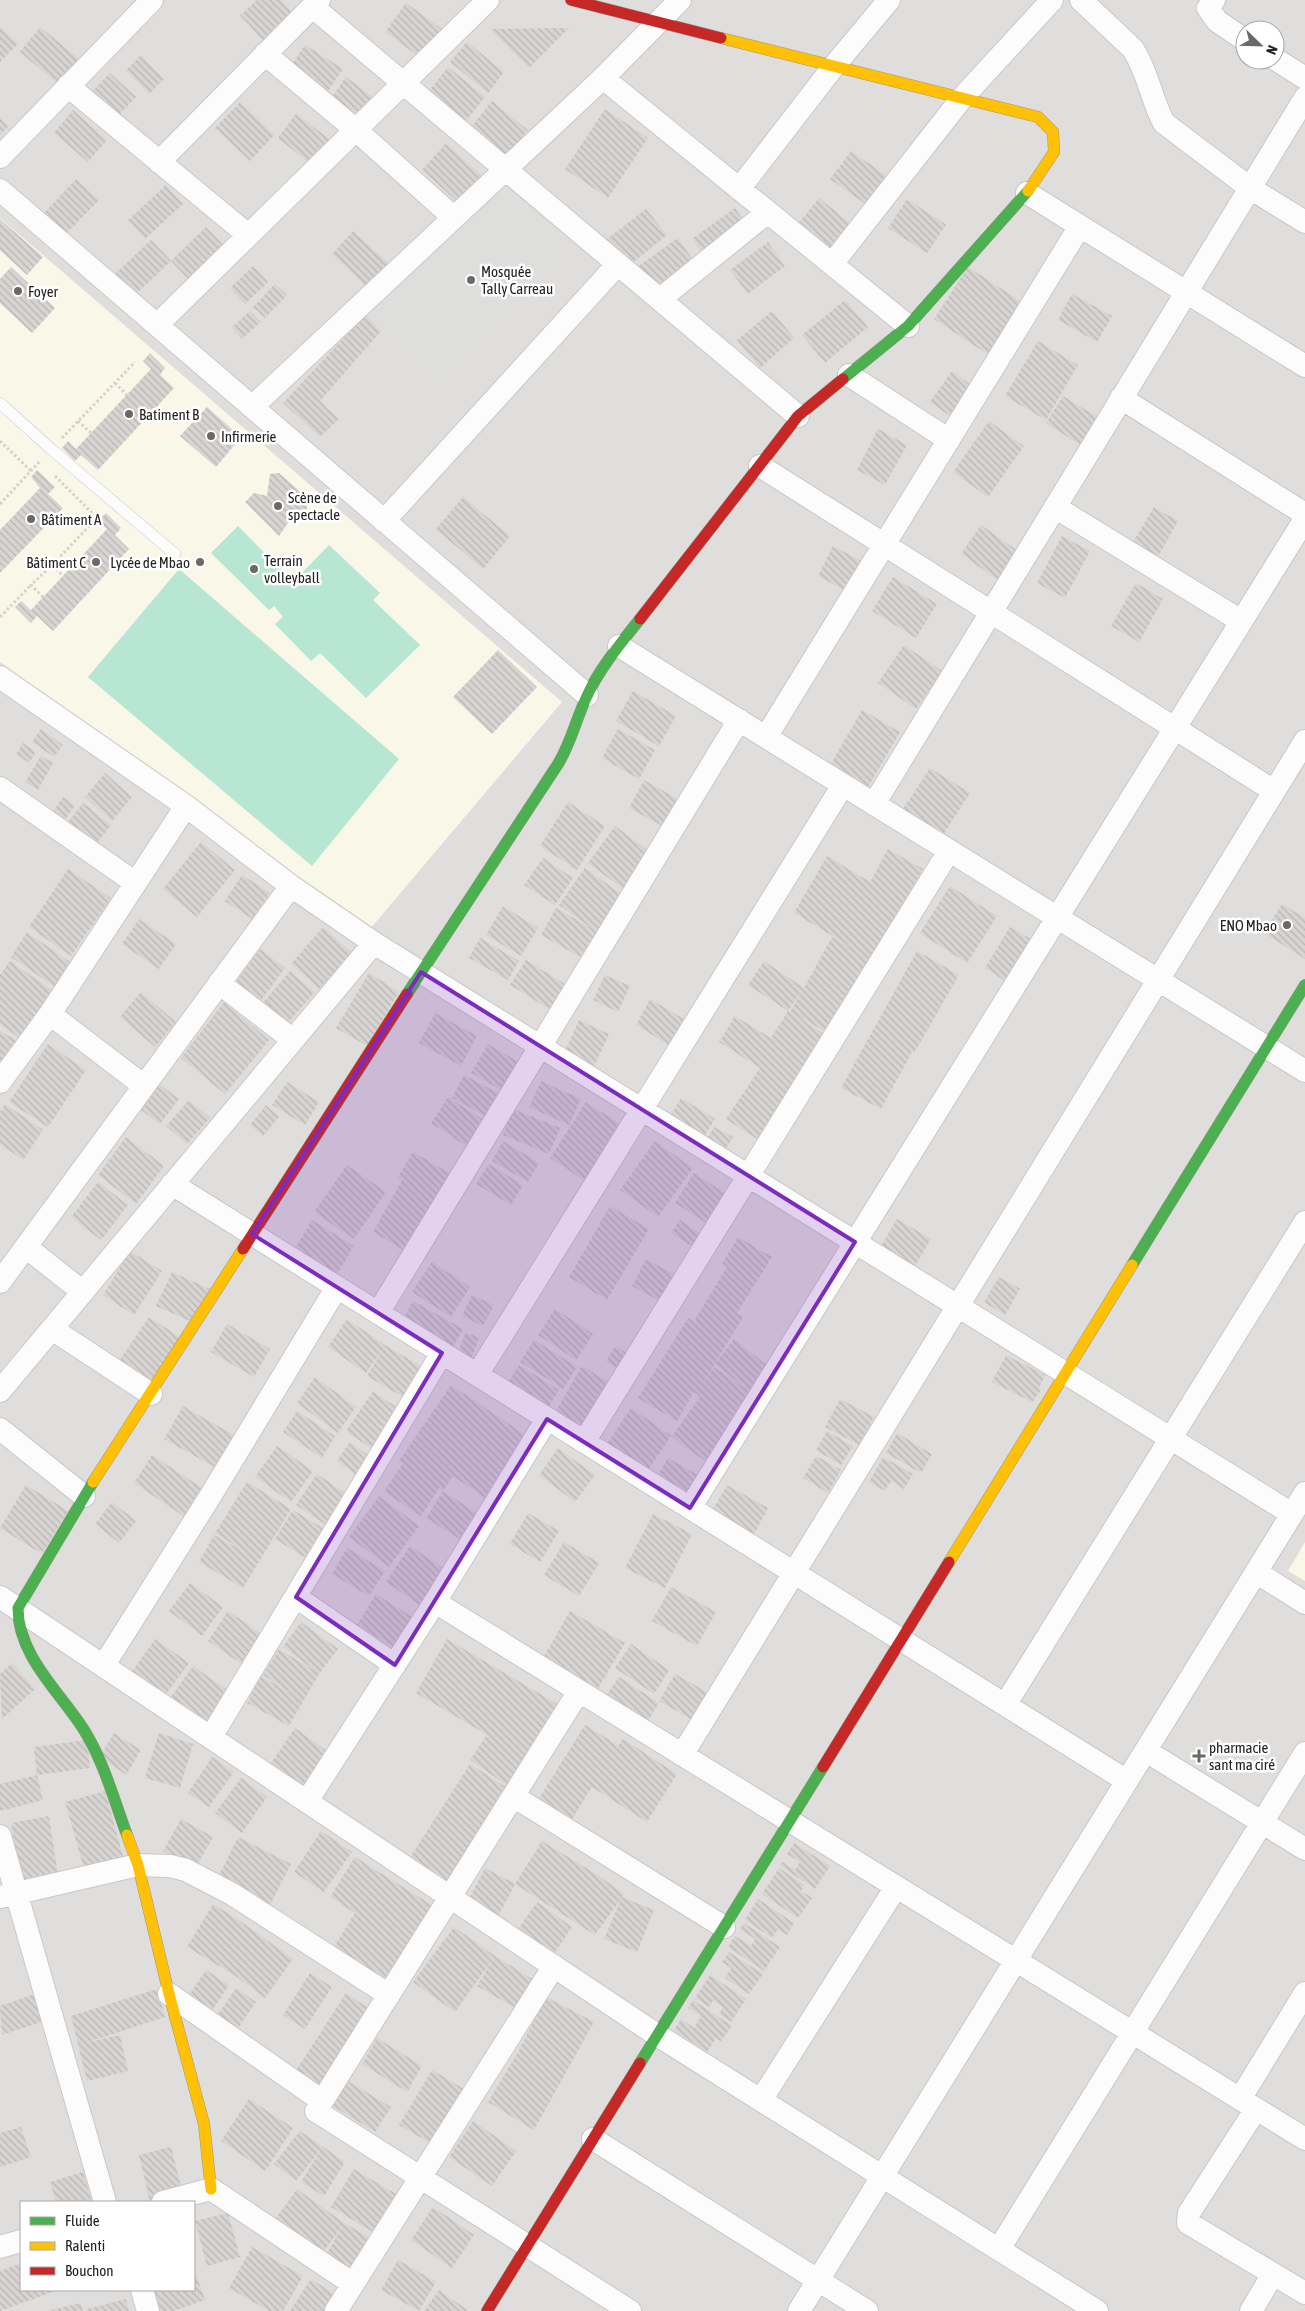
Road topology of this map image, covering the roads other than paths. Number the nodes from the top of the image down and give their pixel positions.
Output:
1 (152, 0) edge
2 (488, 0) edge
3 (571, 0) edge
4 (680, 0) edge
5 (889, 0) edge
6 (1052, 0) edge
7 (1081, 0) edge
8 (1214, 0) edge
9 (316, 3) edge
10 (660, 22) junction
11 (1235, 33) edge
12 (265, 54) junction
13 (1285, 65) edge
14 (834, 66) junction
15 (604, 78) junction
16 (1305, 78) edge
17 (403, 83) junction
18 (68, 86) junction
19 (962, 98) junction
20 (1305, 98) edge
21 (356, 130) junction
22 (0, 157) edge
23 (159, 162) junction
24 (505, 168) junction
25 (1250, 188) junction
26 (739, 189) junction
27 (0, 190) edge
28 (1027, 193) junction
29 (768, 212) junction
30 (453, 217) junction
31 (1305, 222) edge
32 (1080, 226) junction
33 (248, 235) junction
34 (618, 264) junction
35 (832, 264) junction
36 (1186, 292) junction
37 (660, 299) junction
38 (157, 325) junction
39 (908, 326) junction
40 (1305, 366) edge
41 (849, 374) junction
42 (1121, 398) junction
43 (0, 403) edge
44 (252, 407) junction
45 (798, 416) junction
46 (949, 440) junction
47 (760, 466) junction
48 (1055, 507) junction
49 (1305, 514) edge
50 (1305, 519) edge
51 (384, 521) junction
52 (885, 544) junction
53 (175, 554) dead end
54 (991, 612) junction
55 (1241, 621) junction
56 (619, 646) junction
57 (0, 677) edge
58 (587, 695) junction
59 (739, 720) junction
60 (1175, 728) junction
61 (766, 737) junction
62 (1305, 741) edge
63 (1298, 769) edge
64 (843, 785) junction
65 (0, 788) edge
66 (1274, 791) junction
67 (874, 804) junction
68 (186, 806) junction
69 (949, 851) junction
70 (134, 882) junction
71 (291, 886) junction
72 (1056, 917) junction
73 (374, 943) junction
74 (421, 972) junction
75 (1158, 980) junction
76 (219, 983) junction
77 (1305, 985) edge
78 (50, 1014) junction
79 (293, 1040) junction
80 (542, 1047) junction
81 (1267, 1048) junction
82 (1305, 1071) edge
83 (0, 1082) edge
84 (144, 1086) junction
85 (642, 1110) junction
86 (748, 1176) junction
87 (172, 1184) junction
88 (1305, 1222) edge
89 (252, 1234) junction
90 (855, 1242) junction
91 (26, 1246) junction
92 (0, 1282) edge
93 (337, 1287) junction
94 (83, 1292) junction
95 (958, 1306) junction
96 (378, 1313) junction
97 (52, 1329) junction
98 (442, 1353) junction
99 (1066, 1373) junction
100 (477, 1375) junction
101 (0, 1391) edge
102 (151, 1394) junction
103 (547, 1419) junction
104 (0, 1429) edge
105 (1171, 1438) junction
106 (584, 1442) junction
107 (1305, 1493) edge
108 (84, 1496) junction
109 (690, 1508) junction
110 (1292, 1514) junction
111 (1256, 1572) junction
112 (794, 1573) junction
113 (296, 1597) junction
114 (9, 1602) edge
115 (435, 1602) junction
116 (1305, 1603) edge
117 (901, 1640) junction
118 (104, 1665) junction
119 (395, 1665) junction
120 (579, 1691) junction
121 (1005, 1705) junction
122 (211, 1737) junction
123 (1146, 1751) junction
124 (1305, 1753) edge
125 (682, 1755) junction
126 (1127, 1781) junction
127 (513, 1796) junction
128 (307, 1802) junction
129 (789, 1821) junction
130 (1262, 1823) junction
131 (0, 1836) edge
132 (1305, 1849) edge
133 (138, 1865) junction
134 (896, 1887) junction
135 (8, 1895) edge
136 (450, 1897) junction
137 (724, 1927) junction
138 (1016, 1961) junction
139 (554, 1966) junction
140 (1305, 1993) edge
141 (169, 1994) junction
142 (388, 1995) junction
143 (1132, 2033) junction
144 (657, 2035) junction
145 (761, 2100) junction
146 (322, 2101) junction
147 (1248, 2104) junction
148 (1305, 2139) edge
149 (593, 2140) junction
150 (420, 2177) junction
151 (883, 2177) junction
152 (211, 2189) junction
153 (105, 2201) edge
154 (167, 2201) edge
155 (20, 2241) edge
156 (527, 2246) junction
157 (0, 2247) edge
158 (999, 2249) junction
159 (1273, 2274) junction
160 (819, 2280) junction
161 (353, 2284) junction
162 (142, 2291) edge
163 (1305, 2293) edge
164 (625, 2310) edge
165 (148, 2311) edge
166 (336, 2311) edge
167 (486, 2311) edge
168 (800, 2311) edge
169 (868, 2311) edge
170 (1097, 2311) edge
171 (1251, 2311) edge

1 - 18 street
2 - 17 street
3 - 10 street
4 - 10 street
5 - 14 street
6 - 19 street
7 - 25 street
8 - 11 street
9 - 12 street
9 - 17 street
10 - 14 street
10 - 15 street
12 - 21 street
12 - 23 street
13 - 16 street
14 - 19 street
14 - 26 street
15 - 24 street
15 - 26 street
17 - 21 street
17 - 24 street
18 - 22 street
18 - 23 street
19 - 28 street
19 - 35 street
20 - 25 street
21 - 30 street
21 - 33 street
23 - 33 street
24 - 30 street
24 - 34 street
25 - 31 street
25 - 36 street
26 - 29 street
27 - 38 street
28 - 32 street
28 - 39 street
29 - 35 street
29 - 37 street
30 - 44 street
32 - 36 street
32 - 46 street
33 - 38 street
34 - 37 street
34 - 51 street
35 - 39 street
36 - 40 street
36 - 42 street
37 - 45 street
38 - 44 street
39 - 41 street
41 - 45 street
41 - 46 street
42 - 48 street
42 - 49 street
43 - 53 lane
44 - 51 street
45 - 47 street
46 - 52 street
47 - 52 street
47 - 56 street
48 - 54 street
48 - 55 street
50 - 55 street
51 - 58 street
52 - 54 street
52 - 61 street
54 - 60 street
54 - 67 street
55 - 60 street
56 - 58 street
56 - 59 street
57 - 68 street
58 - 74 street
59 - 61 street
59 - 80 street
60 - 66 street
60 - 72 street
61 - 64 street
62 - 63 street
63 - 66 street
64 - 67 street
64 - 85 street
65 - 70 street
66 - 75 street
67 - 69 street
68 - 70 street
68 - 71 street
69 - 72 street
69 - 86 street
70 - 78 street
71 - 73 street
71 - 76 street
72 - 75 street
72 - 90 street
73 - 74 street
73 - 79 street
74 - 80 street
74 - 89 street
75 - 81 street
75 - 95 street
76 - 79 street
76 - 84 street
77 - 81 street
78 - 83 street
78 - 84 street
79 - 87 street
80 - 85 street
80 - 96 street
81 - 82 street
81 - 99 street
84 - 91 street
85 - 86 street
85 - 100 street
86 - 90 street
86 - 106 street
87 - 89 street
87 - 94 street
88 - 105 street
89 - 93 street
89 - 102 street
90 - 95 street
90 - 109 street
91 - 92 street
91 - 94 street
93 - 96 street
93 - 118 street
94 - 97 street
95 - 99 street
95 - 112 street
96 - 98 street
97 - 101 street
97 - 102 street
98 - 100 street
98 - 113 street
99 - 105 street
99 - 117 street
100 - 103 street
102 - 108 street
103 - 106 street
103 - 115 street
104 - 108 street
105 - 110 street
105 - 121 street
106 - 109 street
107 - 110 street
108 - 114 street
109 - 112 street
110 - 111 street
111 - 116 street
111 - 123 street
112 - 117 street
112 - 125 street
113 - 119 street
113 - 122 street
114 - 118 street
114 - 133 street
115 - 119 street
115 - 120 street
117 - 121 street
117 - 129 street
118 - 122 street
119 - 128 street
120 - 125 street
120 - 127 street
121 - 126 street
122 - 128 street
123 - 126 street
123 - 130 street
124 - 130 street
125 - 129 street
126 - 138 street
127 - 136 street
127 - 137 street
128 - 136 street
129 - 134 street
129 - 137 street
130 - 132 street
130 - 143 street
131 - 135 street
133 - 135 street
133 - 141 street
133 - 142 street
134 - 138 street
134 - 145 street
135 - 153 street
136 - 139 street
136 - 142 street
137 - 144 street
138 - 143 street
138 - 151 street
139 - 144 street
139 - 150 street
140 - 147 street
141 - 146 street
141 - 152 street
142 - 146 street
143 - 147 street
143 - 158 street
144 - 145 street
144 - 149 street
145 - 151 street
146 - 150 street
147 - 148 street
147 - 159 street
149 - 156 street
149 - 160 street
150 - 156 street
150 - 161 street
151 - 158 street
151 - 160 street
152 - 154 street
152 - 161 street
155 - 157 street
156 - 164 street
156 - 167 street
158 - 170 street
159 - 163 street
159 - 171 street
160 - 168 street
160 - 169 street
161 - 166 street
162 - 165 street

